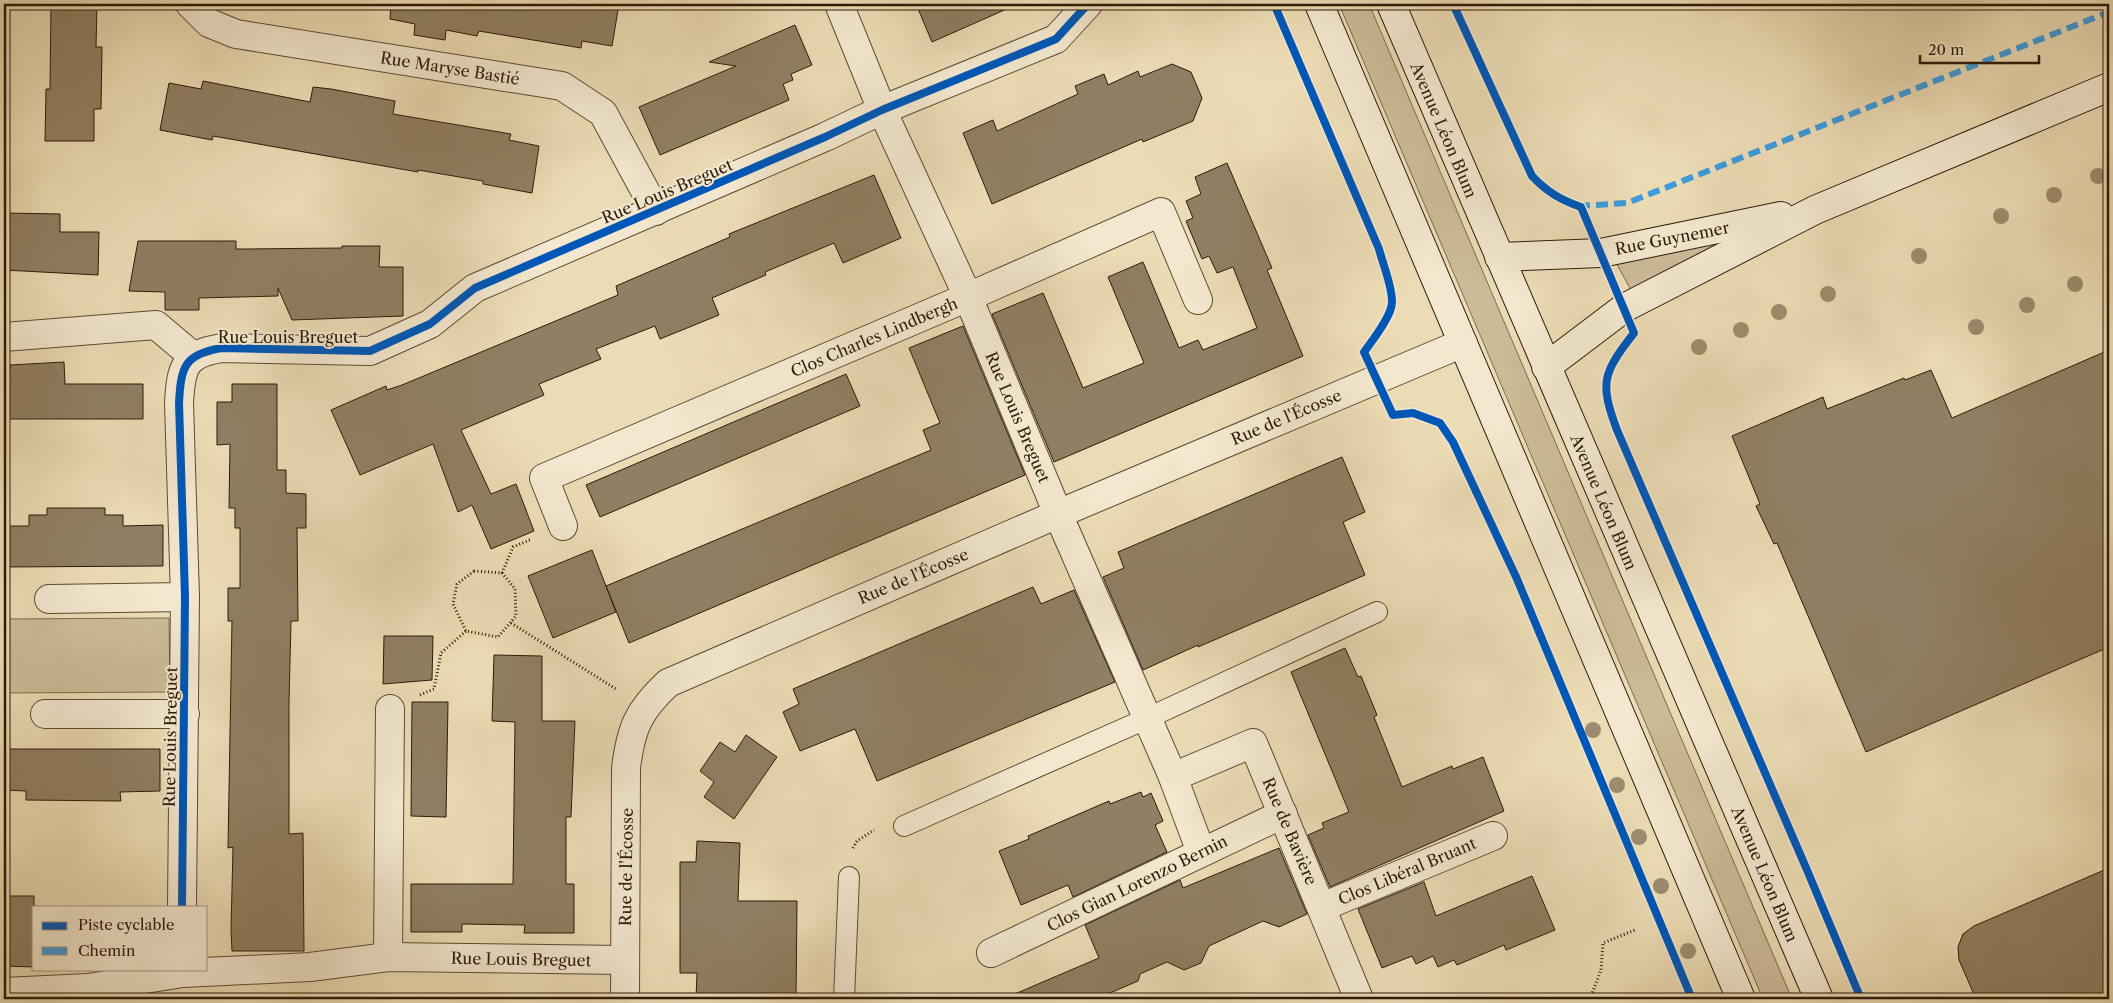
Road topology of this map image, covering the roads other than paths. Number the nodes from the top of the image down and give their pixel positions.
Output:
1 (190, 4) edge
2 (839, 4) edge
3 (1088, 4) edge
4 (1319, 4) edge
5 (1391, 4) edge
6 (2109, 87) edge
7 (882, 110) junction
8 (656, 210) junction
9 (1815, 210) junction
10 (1498, 257) junction
11 (968, 297) junction
12 (1198, 300) dead end
13 (4, 337) edge
14 (1463, 342) junction
15 (194, 356) junction
16 (1546, 367) junction
17 (1058, 514) junction
18 (563, 526) road end
19 (185, 597) junction
20 (48, 599) dead end
21 (1377, 612) dead end
22 (390, 709) road end
23 (45, 714) dead end
24 (185, 714) junction
25 (1148, 718) junction
26 (1173, 777) junction
27 (1283, 814) junction
28 (904, 826) road end
29 (1493, 836) dead end
30 (1201, 852) junction
31 (849, 877) road end
32 (182, 906) edge
33 (1322, 907) junction
34 (991, 953) dead end
35 (388, 957) junction
36 (624, 960) junction
37 (183, 971) edge
38 (4, 992) edge
39 (625, 999) edge
40 (844, 999) edge
41 (1359, 999) edge
42 (1741, 999) edge
43 (1819, 999) edge

1 - 8 street, Rue Maryse Bastié
2 - 7 street
3 - 7 street
4 - 14 street
5 - 10 street, Avenue Léon Blum
6 - 9 street, Rue Guynemer
7 - 8 street, Rue Louis Breguet
7 - 11 street, Rue Louis Breguet
8 - 15 street, Rue Louis Breguet
9 - 10 street, Rue Guynemer
9 - 16 street, Rue Guynemer
10 - 16 street, Avenue Léon Blum
11 - 12 street, Clos Charles Lindbergh
11 - 17 street, Rue Louis Breguet
11 - 18 street, Clos Charles Lindbergh
13 - 15 street
14 - 17 street, Rue de l'Écosse
14 - 42 street
15 - 19 street, Rue Louis Breguet
16 - 43 street, Avenue Léon Blum
17 - 25 street
17 - 36 street, Rue de l'Écosse
19 - 20 street
19 - 24 street, Rue Louis Breguet
21 - 25 lane
22 - 35 street
23 - 24 street
24 - 32 street, Rue Louis Breguet
25 - 26 street
25 - 28 lane
26 - 27 street, Rue de Bavière
26 - 30 street
27 - 30 street, Clos Gian Lorenzo Bernin
27 - 33 street, Rue de Bavière
29 - 33 street, Clos Libéral Bruant
30 - 34 street, Clos Gian Lorenzo Bernin
31 - 40 lane
33 - 41 street, Rue de Bavière
35 - 36 street, Rue Louis Breguet
35 - 37 street, Rue Louis Breguet
36 - 39 street, Rue de l'Écosse
37 - 38 street, Rue Louis Breguet

